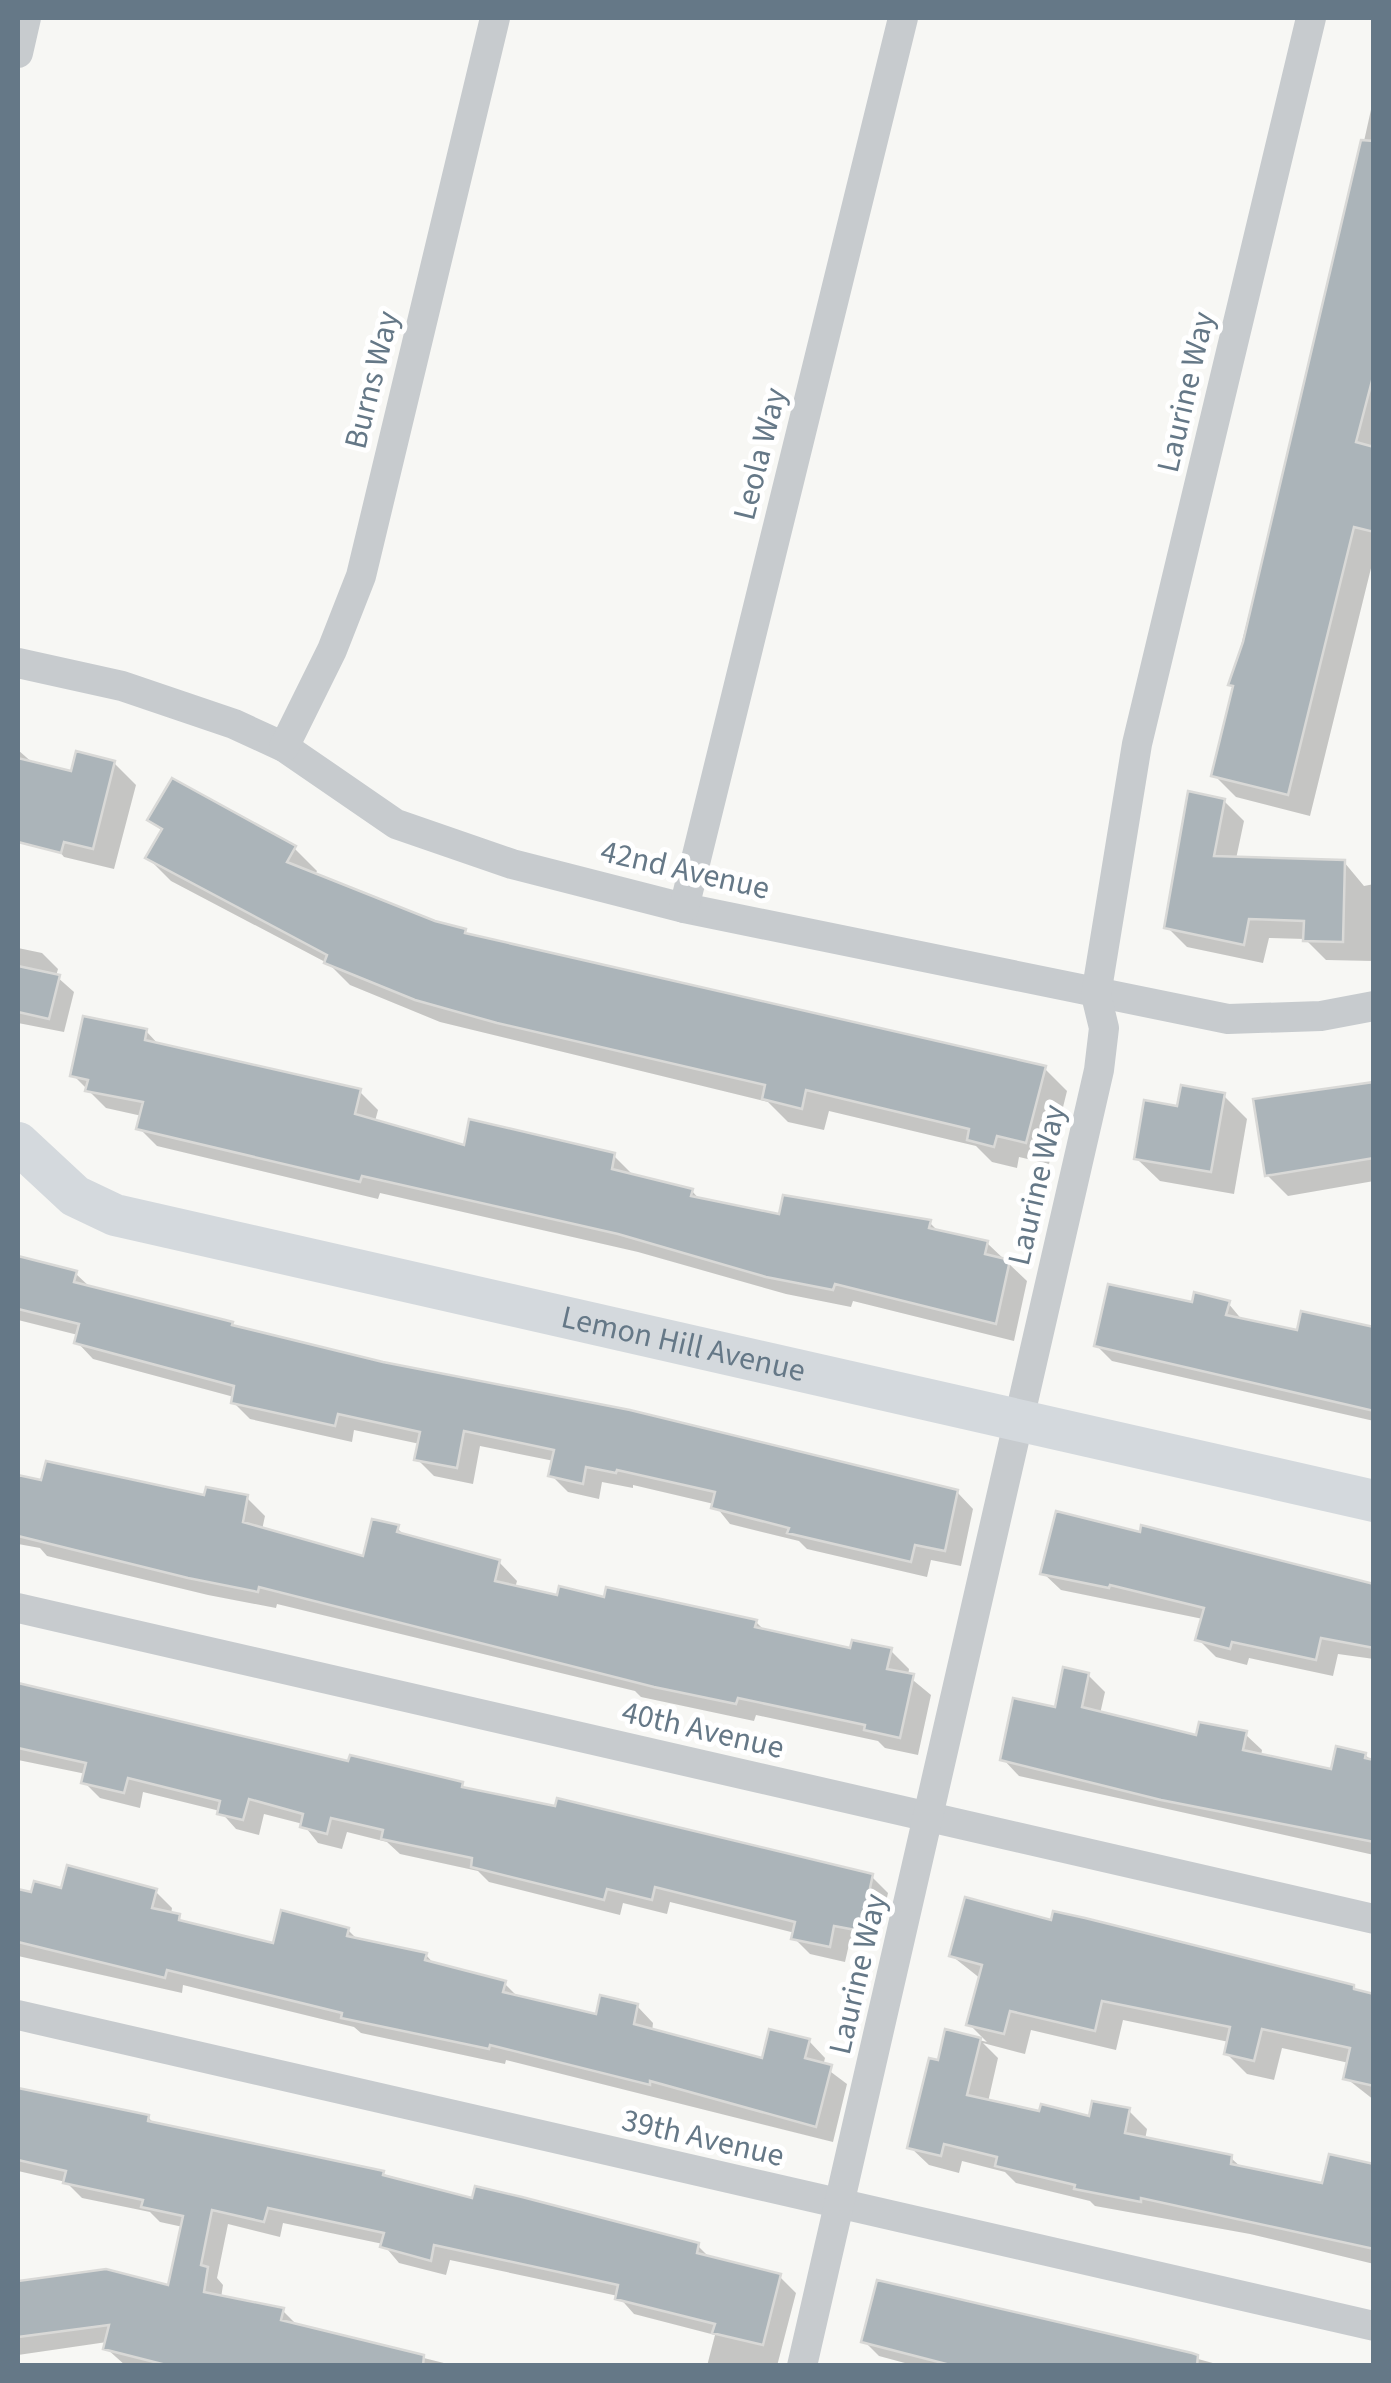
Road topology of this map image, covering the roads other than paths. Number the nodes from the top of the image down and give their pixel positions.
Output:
1 (26, 18) edge
2 (495, 18) edge
3 (902, 18) edge
4 (1311, 18) edge
5 (18, 53) edge
6 (18, 663) edge
7 (284, 747) junction
8 (684, 908) junction
9 (1096, 995) junction
10 (1374, 1006) edge
11 (18, 1144) edge
12 (1020, 1421) junction
13 (1374, 1501) edge
14 (18, 1608) edge
15 (930, 1818) junction
16 (1374, 1918) edge
17 (18, 2016) edge
18 (839, 2206) junction
19 (1374, 2326) edge
20 (802, 2366) edge

1 - 5 street
2 - 7 street, Burns Way
3 - 8 street, Leola Way
4 - 9 street, Laurine Way
6 - 7 street, 42nd Avenue
7 - 8 street, 42nd Avenue
8 - 9 street, 42nd Avenue
9 - 10 street, 42nd Avenue
9 - 12 street, Laurine Way
11 - 12 street, Lemon Hill Avenue
12 - 13 street, Lemon Hill Avenue
12 - 15 street, Laurine Way
14 - 15 street, 40th Avenue
15 - 16 street, 40th Avenue
15 - 18 street, Laurine Way
17 - 18 street, 39th Avenue
18 - 19 street, 39th Avenue
18 - 20 street, Laurine Way

